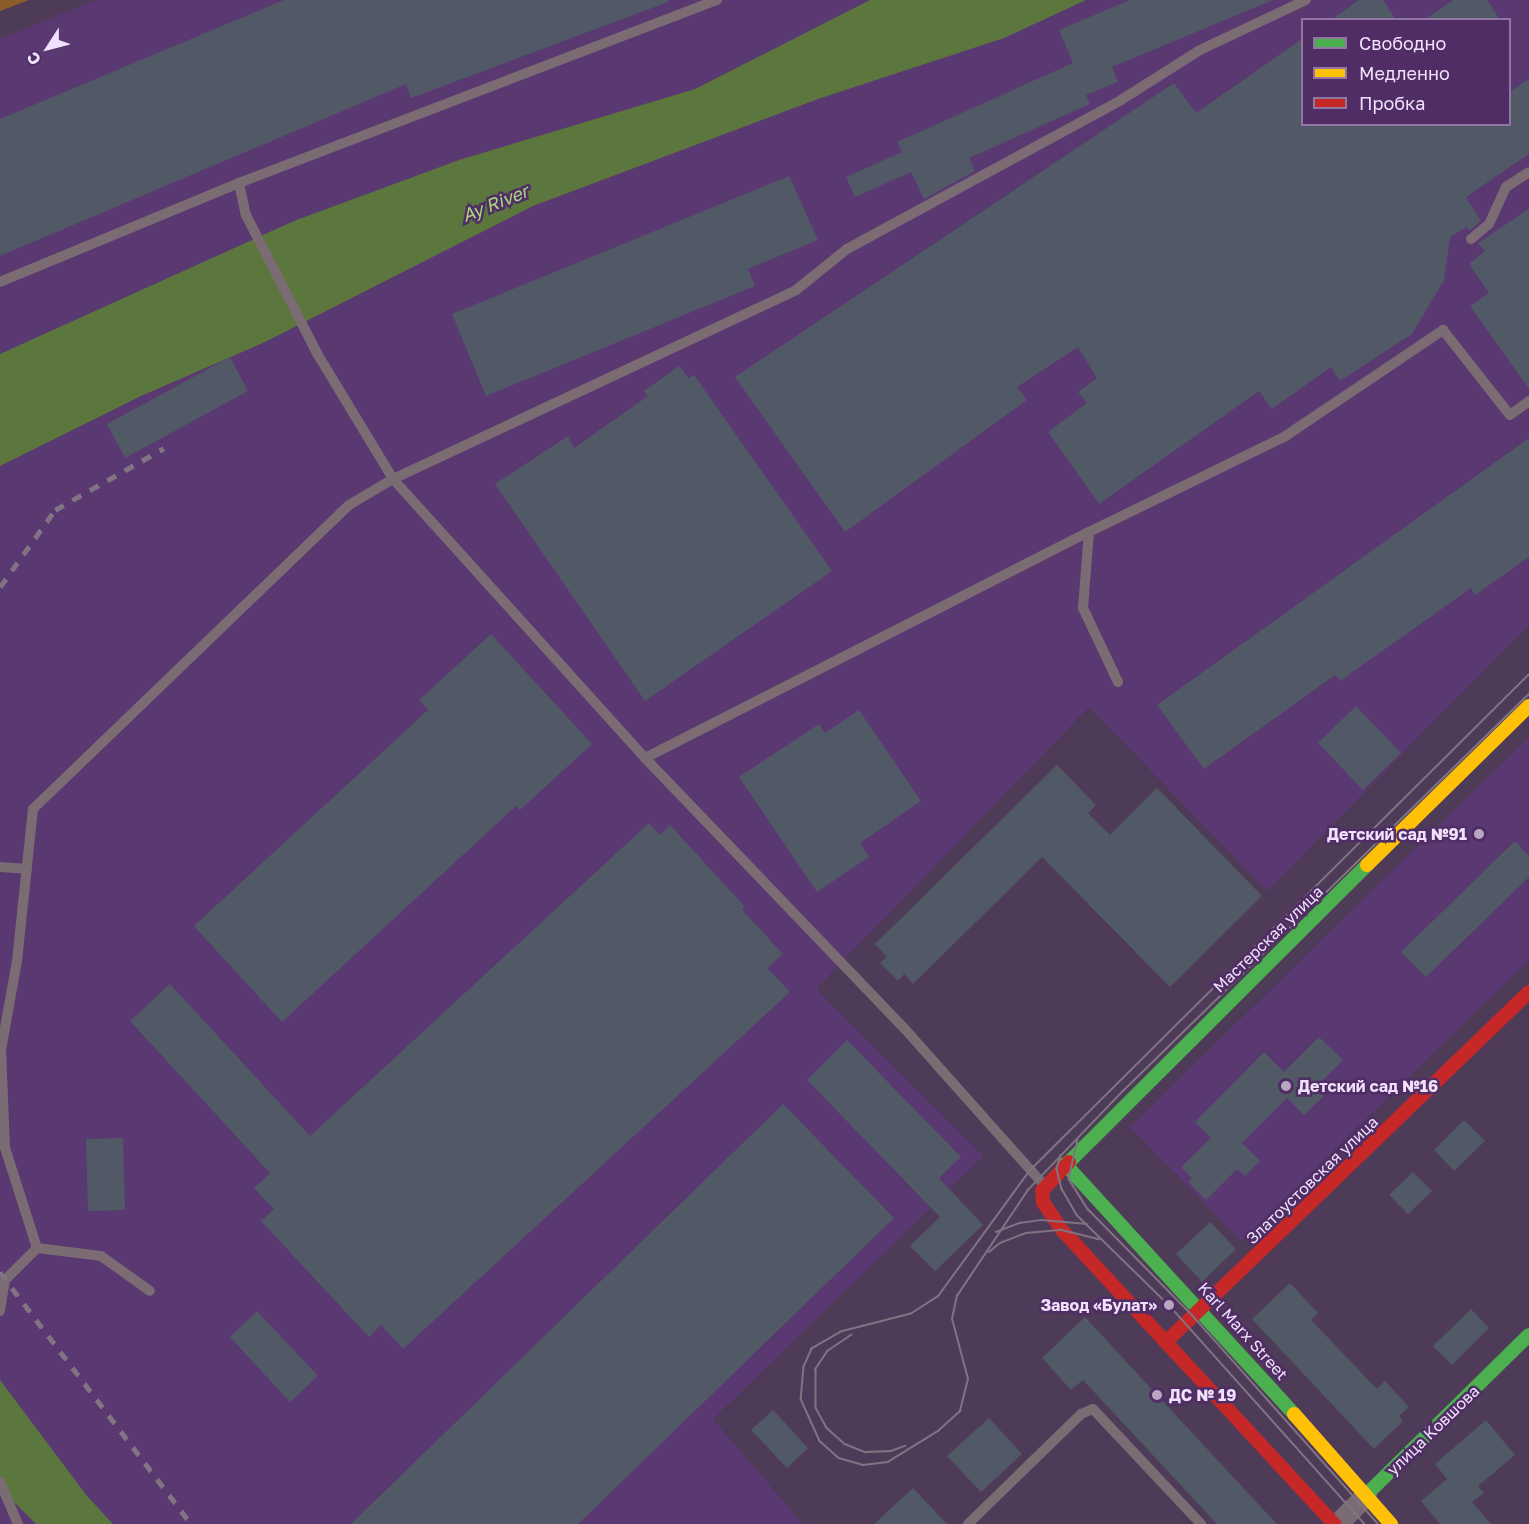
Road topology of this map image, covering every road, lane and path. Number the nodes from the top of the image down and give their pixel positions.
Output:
1 (717, 0) edge
2 (1306, 0) edge
3 (1529, 172) edge
4 (239, 183) junction
5 (1471, 239) dead end
6 (0, 282) edge
7 (1529, 401) edge
8 (393, 479) junction
9 (1089, 532) junction
10 (1118, 682) dead end
11 (1529, 706) edge
12 (645, 758) junction
13 (0, 867) edge
14 (27, 869) junction
15 (1529, 992) edge
16 (1065, 1164) junction
17 (1044, 1185) junction
18 (38, 1248) junction
19 (150, 1290) dead end
20 (1201, 1308) junction
21 (0, 1311) edge
22 (1529, 1335) edge
23 (1167, 1341) junction
24 (0, 1482) edge
25 (0, 1489) edge
26 (1366, 1495) junction
27 (18, 1524) edge
28 (968, 1524) edge
29 (1201, 1524) edge
30 (1335, 1524) edge
31 (1391, 1524) edge

1 - 4 lane
2 - 8 lane
3 - 5 lane
4 - 6 lane
4 - 8 lane
7 - 9 lane
8 - 12 lane
8 - 14 lane
9 - 10 lane
9 - 12 lane
11 - 16 main road, Мастерская улица
12 - 17 lane
13 - 14 lane
14 - 18 lane
15 - 20 main road, Златоустовская улица
16 - 17 main road, Мастерская улица
16 - 20 main road, Karl Marx Street
17 - 23 main road
18 - 19 lane
18 - 21 lane
20 - 23 main road, Златоустовская улица
20 - 26 main road, Karl Marx Street
22 - 26 main road, улица Ковшова
23 - 30 main road
24 - 25 lane
25 - 27 lane
26 - 30 street, улица Ковшова
26 - 31 main road, Karl Marx Street
28 - 29 lane

